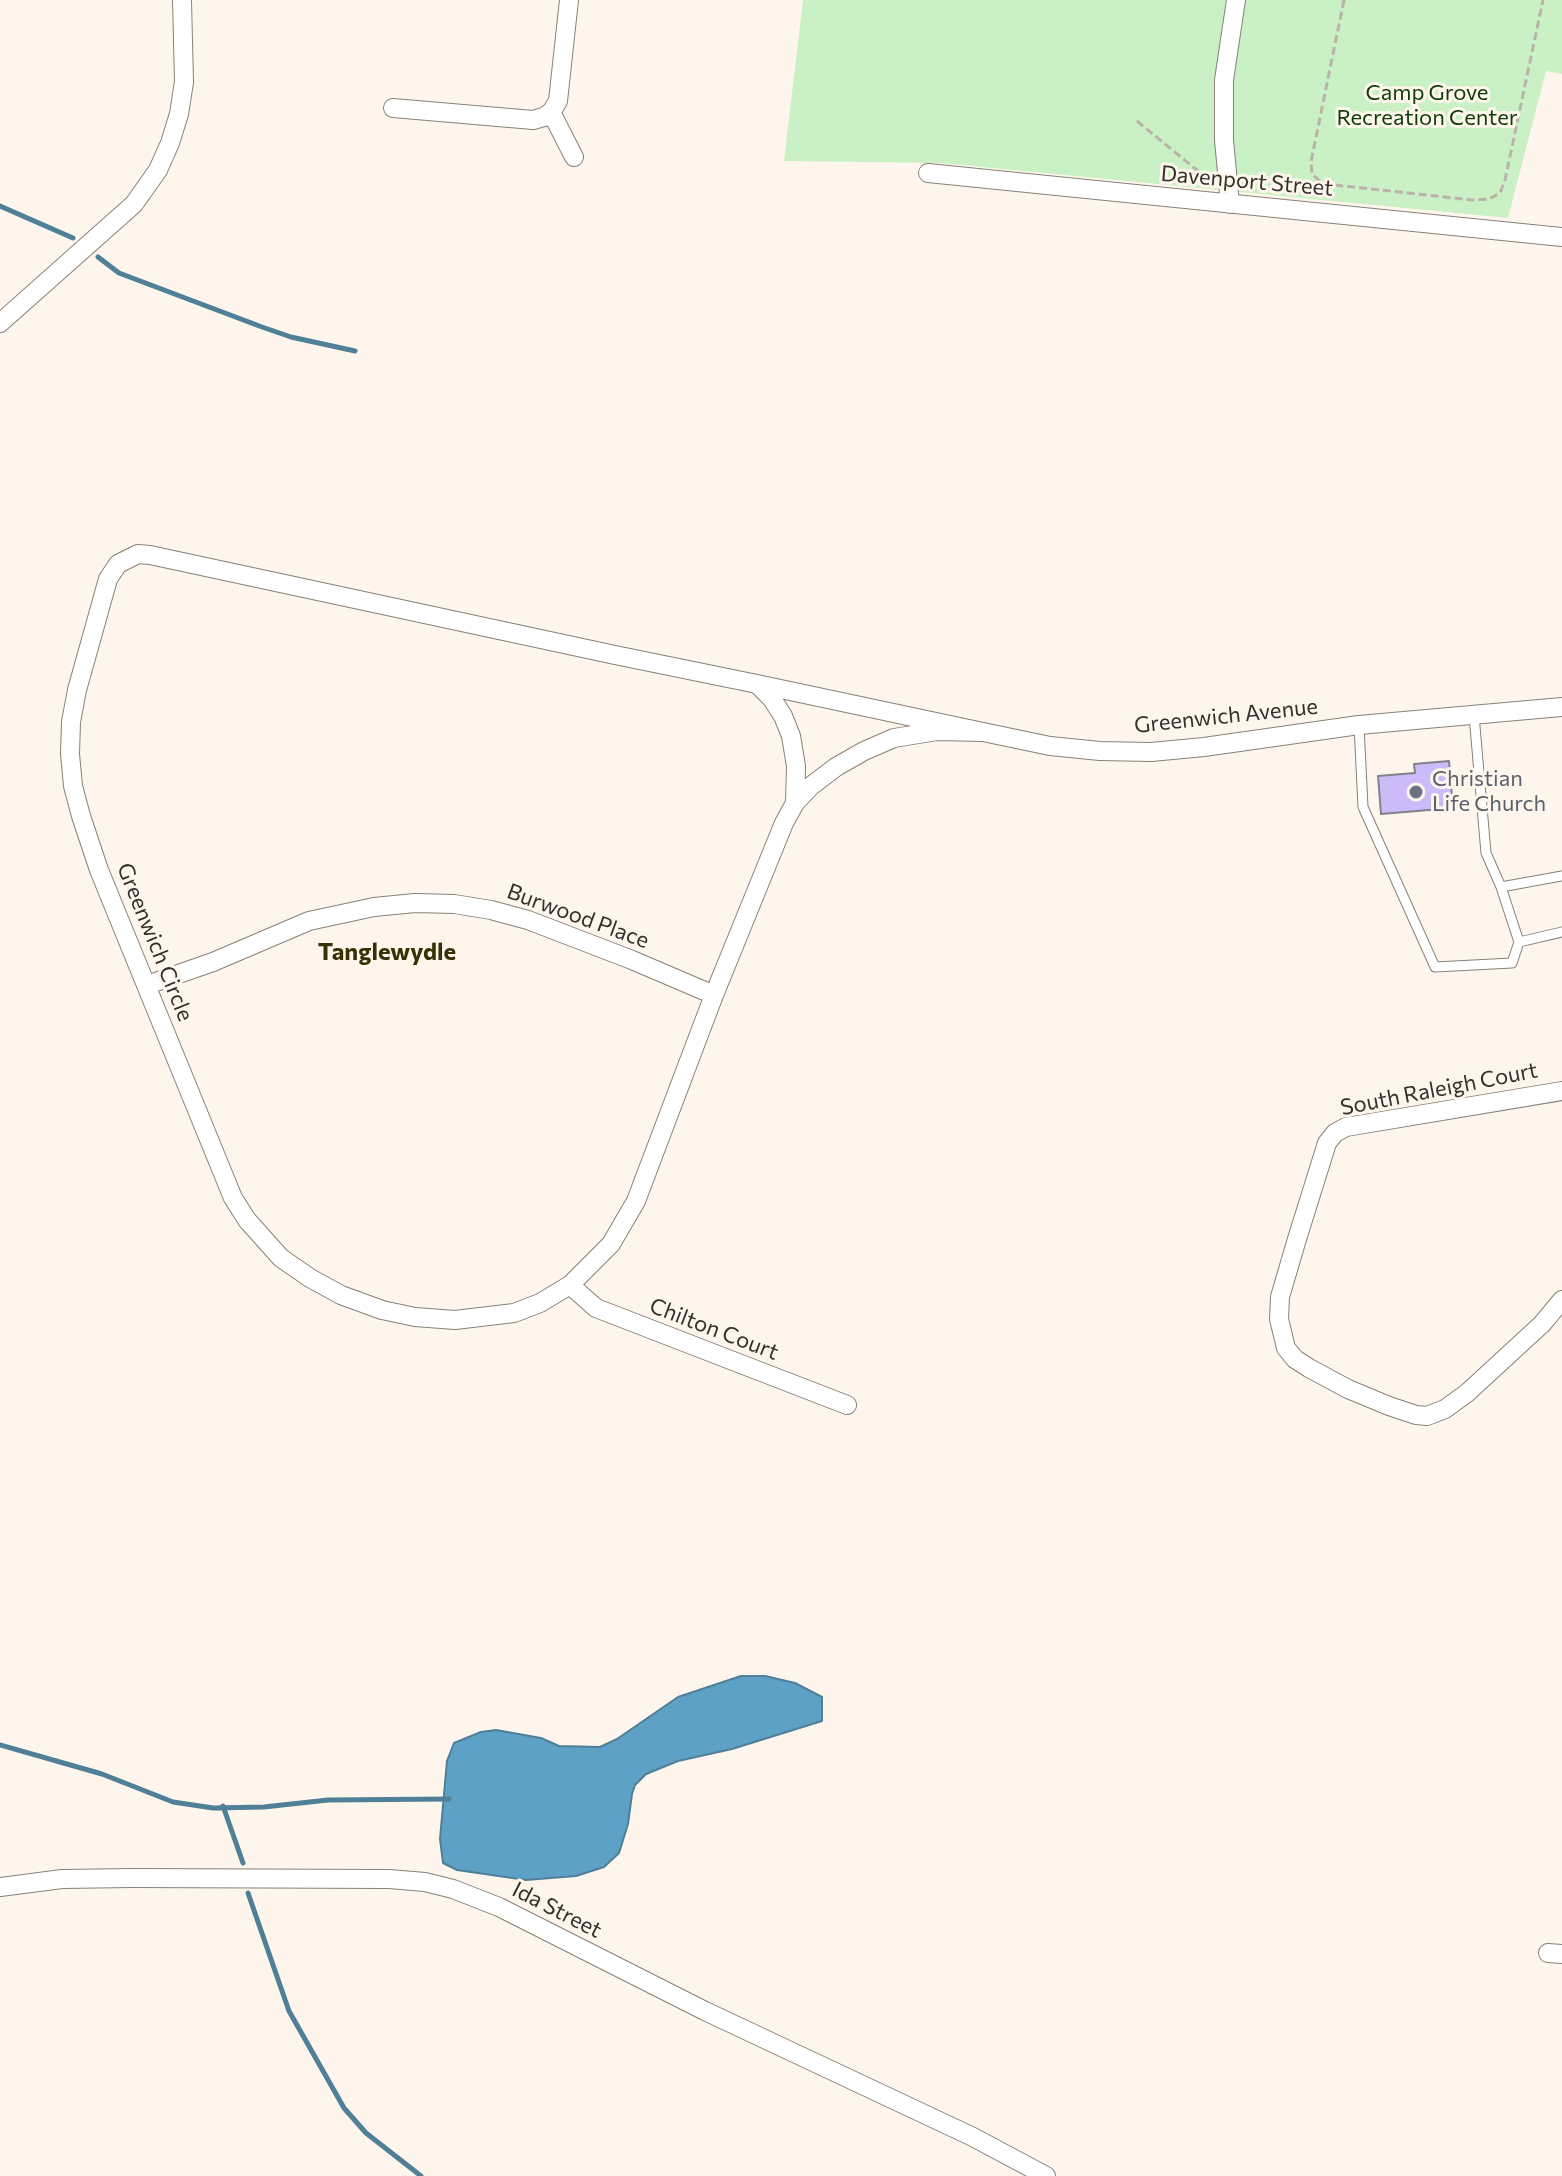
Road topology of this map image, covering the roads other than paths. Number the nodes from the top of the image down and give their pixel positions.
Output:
1 (182, 0) edge
2 (569, 0) edge
3 (1236, 0) edge
4 (393, 108) dead end
5 (551, 112) junction
6 (574, 157) dead end
7 (928, 173) dead end
8 (1230, 204) junction
9 (1562, 237) edge
10 (0, 323) edge
11 (757, 684) junction
12 (1562, 707) edge
13 (1474, 713) junction
14 (1359, 725) junction
15 (983, 732) junction
16 (795, 803) junction
17 (1562, 876) edge
18 (1501, 887) junction
19 (1562, 932) edge
20 (1519, 942) junction
21 (147, 985) junction
22 (714, 995) junction
23 (1562, 1091) edge
24 (570, 1285) junction
25 (1562, 1300) edge
26 (847, 1405) dead end
27 (0, 1887) edge
28 (1046, 2176) edge

1 - 10 street
2 - 5 street
3 - 8 street
4 - 5 street
5 - 6 street
7 - 8 street, Davenport Street
8 - 9 street, Davenport Street
11 - 15 street, Greenwich Avenue
11 - 16 street, Greenwich Circle
11 - 21 street, Greenwich Circle
12 - 13 street, Greenwich Avenue
13 - 14 street, Greenwich Avenue
13 - 18 lane
14 - 15 street, Greenwich Avenue
14 - 20 lane
15 - 16 street, Greenwich Circle
16 - 22 street, Greenwich Circle
17 - 18 lane
18 - 20 lane
19 - 20 lane
21 - 22 street, Burwood Place
21 - 24 street, Greenwich Circle
22 - 24 street, Greenwich Circle
23 - 25 street, South Raleigh Court
24 - 26 street, Chilton Court
27 - 28 street, Ida Street

